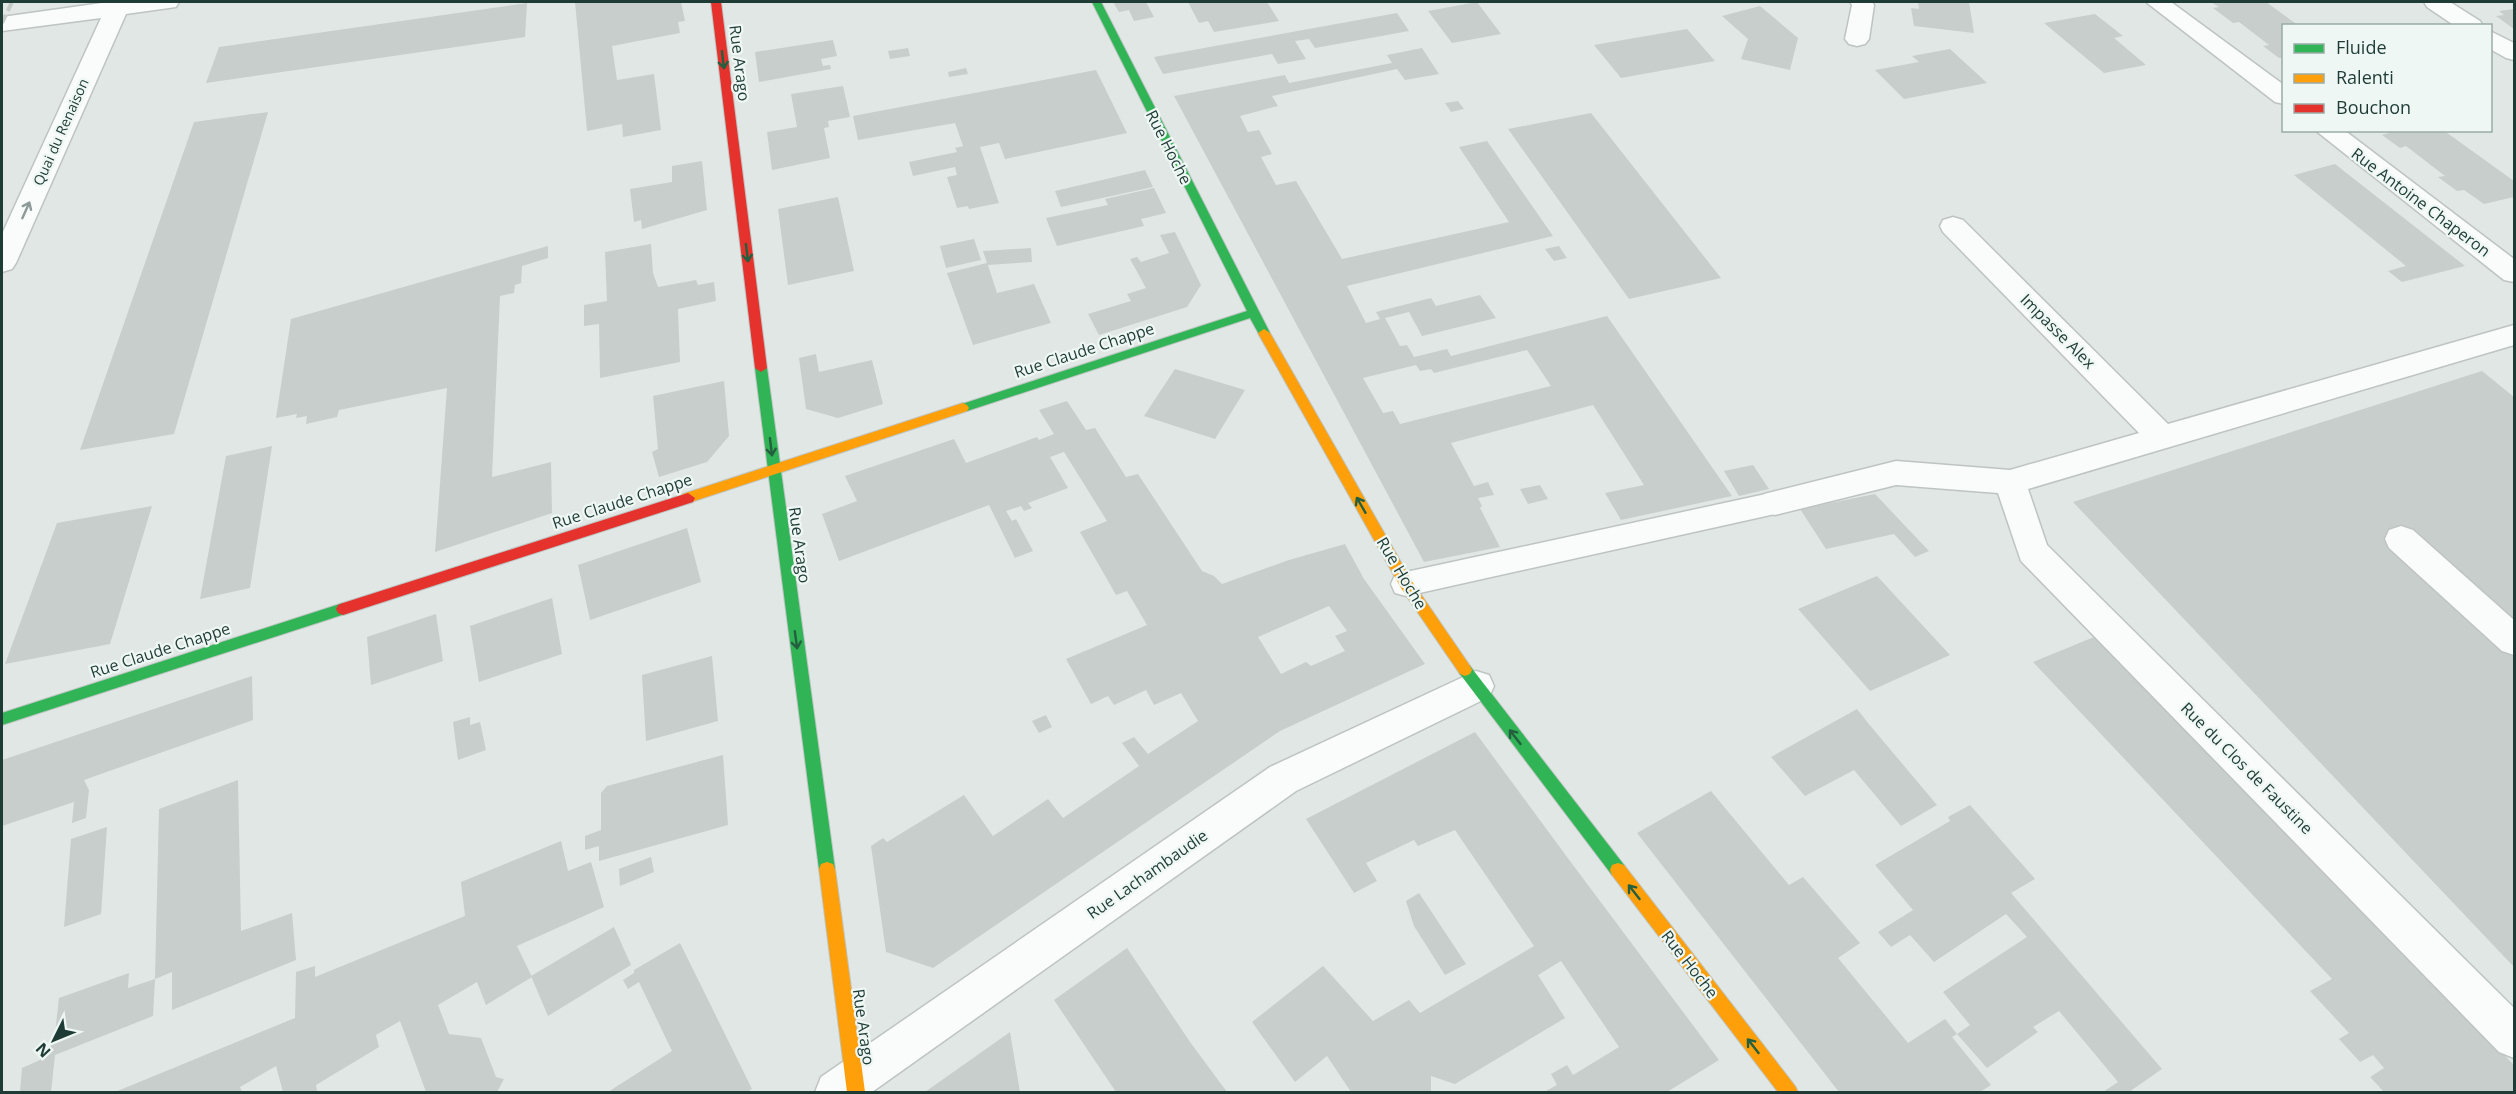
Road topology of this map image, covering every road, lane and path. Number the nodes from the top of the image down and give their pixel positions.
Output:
1 (168, 2) edge
2 (716, 2) edge
3 (1096, 2) edge
4 (1861, 2) edge
5 (2157, 2) edge
6 (2435, 2) edge
7 (118, 5) edge
8 (2, 24) edge
9 (2469, 24) edge
10 (1857, 39) dead end
11 (2492, 39) edge
12 (2514, 53) edge
13 (2282, 97) edge
14 (2330, 132) edge
15 (1953, 226) dead end
16 (2, 263) edge
17 (2514, 273) edge
18 (1252, 312) junction
19 (2514, 335) edge
20 (2162, 437) junction
21 (774, 470) junction
22 (2010, 482) junction
23 (1775, 503) joint
24 (2401, 539) dead end
25 (1406, 584) junction
26 (2514, 641) edge
27 (1476, 686) junction
28 (2, 719) edge
29 (2514, 1036) edge
30 (849, 1088) edge
31 (1789, 1092) edge

1 - 7 street
2 -> 21 street, Rue Arago
3 - 18 street, Rue Hoche
4 - 10 street
5 - 13 street
6 - 9 street
7 - 8 street
16 -> 7 street, Quai du Renaison
11 - 12 street
14 - 17 street, Rue Antoine Chaperon
15 - 20 street, Impasse Alex
18 - 21 street, Rue Claude Chappe
25 -> 18 street, Rue Hoche
19 - 20 street
20 - 22 street
21 - 28 street, Rue Claude Chappe
21 -> 30 street, Rue Arago
22 - 23 street
22 - 29 street, Rue du Clos de Faustine
23 - 25 lane
24 - 26 street
25 - 27 street, Rue Hoche
27 - 30 street, Rue Lachambaudie
31 -> 27 street, Rue Hoche

